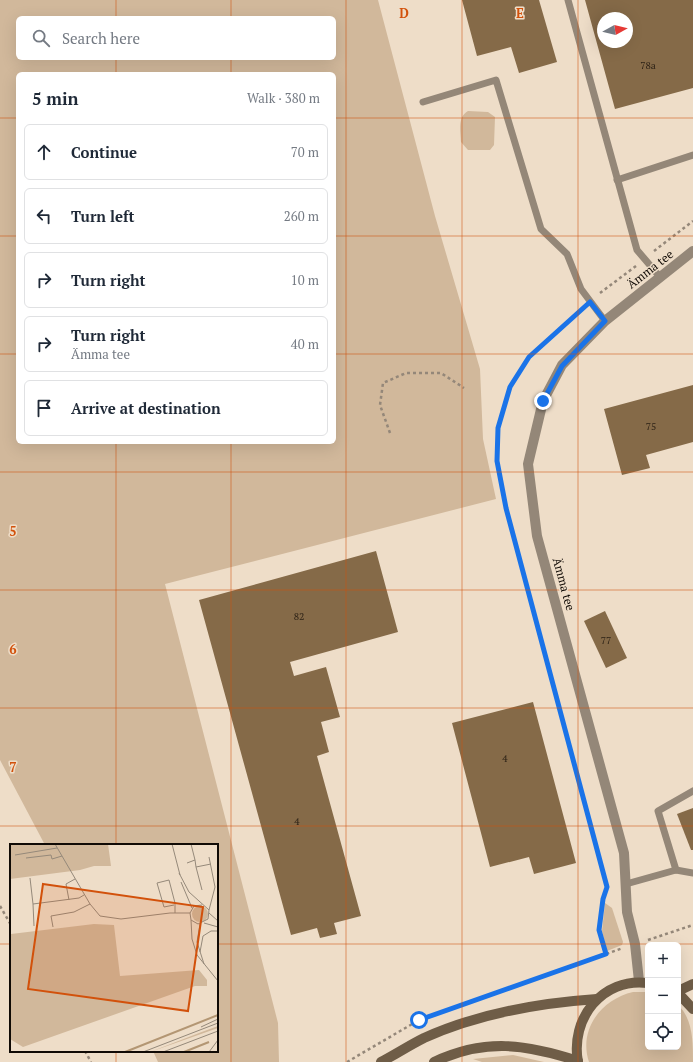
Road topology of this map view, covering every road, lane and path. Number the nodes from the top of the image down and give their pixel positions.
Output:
1 (568, 0) edge
2 (424, 102) dead end
3 (693, 155) edge
4 (617, 180) junction
5 (693, 220) edge
6 (693, 251) edge
7 (644, 259) junction
8 (660, 277) junction
9 (590, 302) junction
10 (605, 321) junction
11 (464, 388) dead end
12 (390, 433) dead end
13 (693, 791) edge
14 (676, 870) junction
15 (693, 873) edge
16 (626, 884) junction
17 (0, 906) edge
18 (10, 923) edge
19 (693, 925) edge
20 (635, 944) junction
21 (606, 954) junction
22 (644, 982) edge
23 (693, 984) edge
24 (681, 990) edge
25 (681, 995) edge
26 (597, 999) junction
27 (693, 1009) edge
28 (86, 1052) edge
29 (91, 1062) edge
30 (347, 1062) edge
31 (382, 1062) edge
32 (434, 1062) edge
33 (578, 1062) edge

1 - 4 lane
2 - 9 lane
3 - 4 lane
4 - 7 lane
5 - 7 path
6 - 8 street, Ämma tee
7 - 8 lane
7 - 9 path
8 - 10 street, Ämma tee
9 - 10 lane
9 - 21 path
10 - 16 street, Ämma tee
11 - 12 path
13 - 14 lane
14 - 15 lane
14 - 16 lane
16 - 20 street, Ämma tee
17 - 18 path
19 - 20 path
20 - 21 path
20 - 22 street, Ämma tee
21 - 30 path
22 - 26 street
23 - 24 street
25 - 27 street
26 - 31 street
26 - 33 street
28 - 29 path
32 - 33 street

